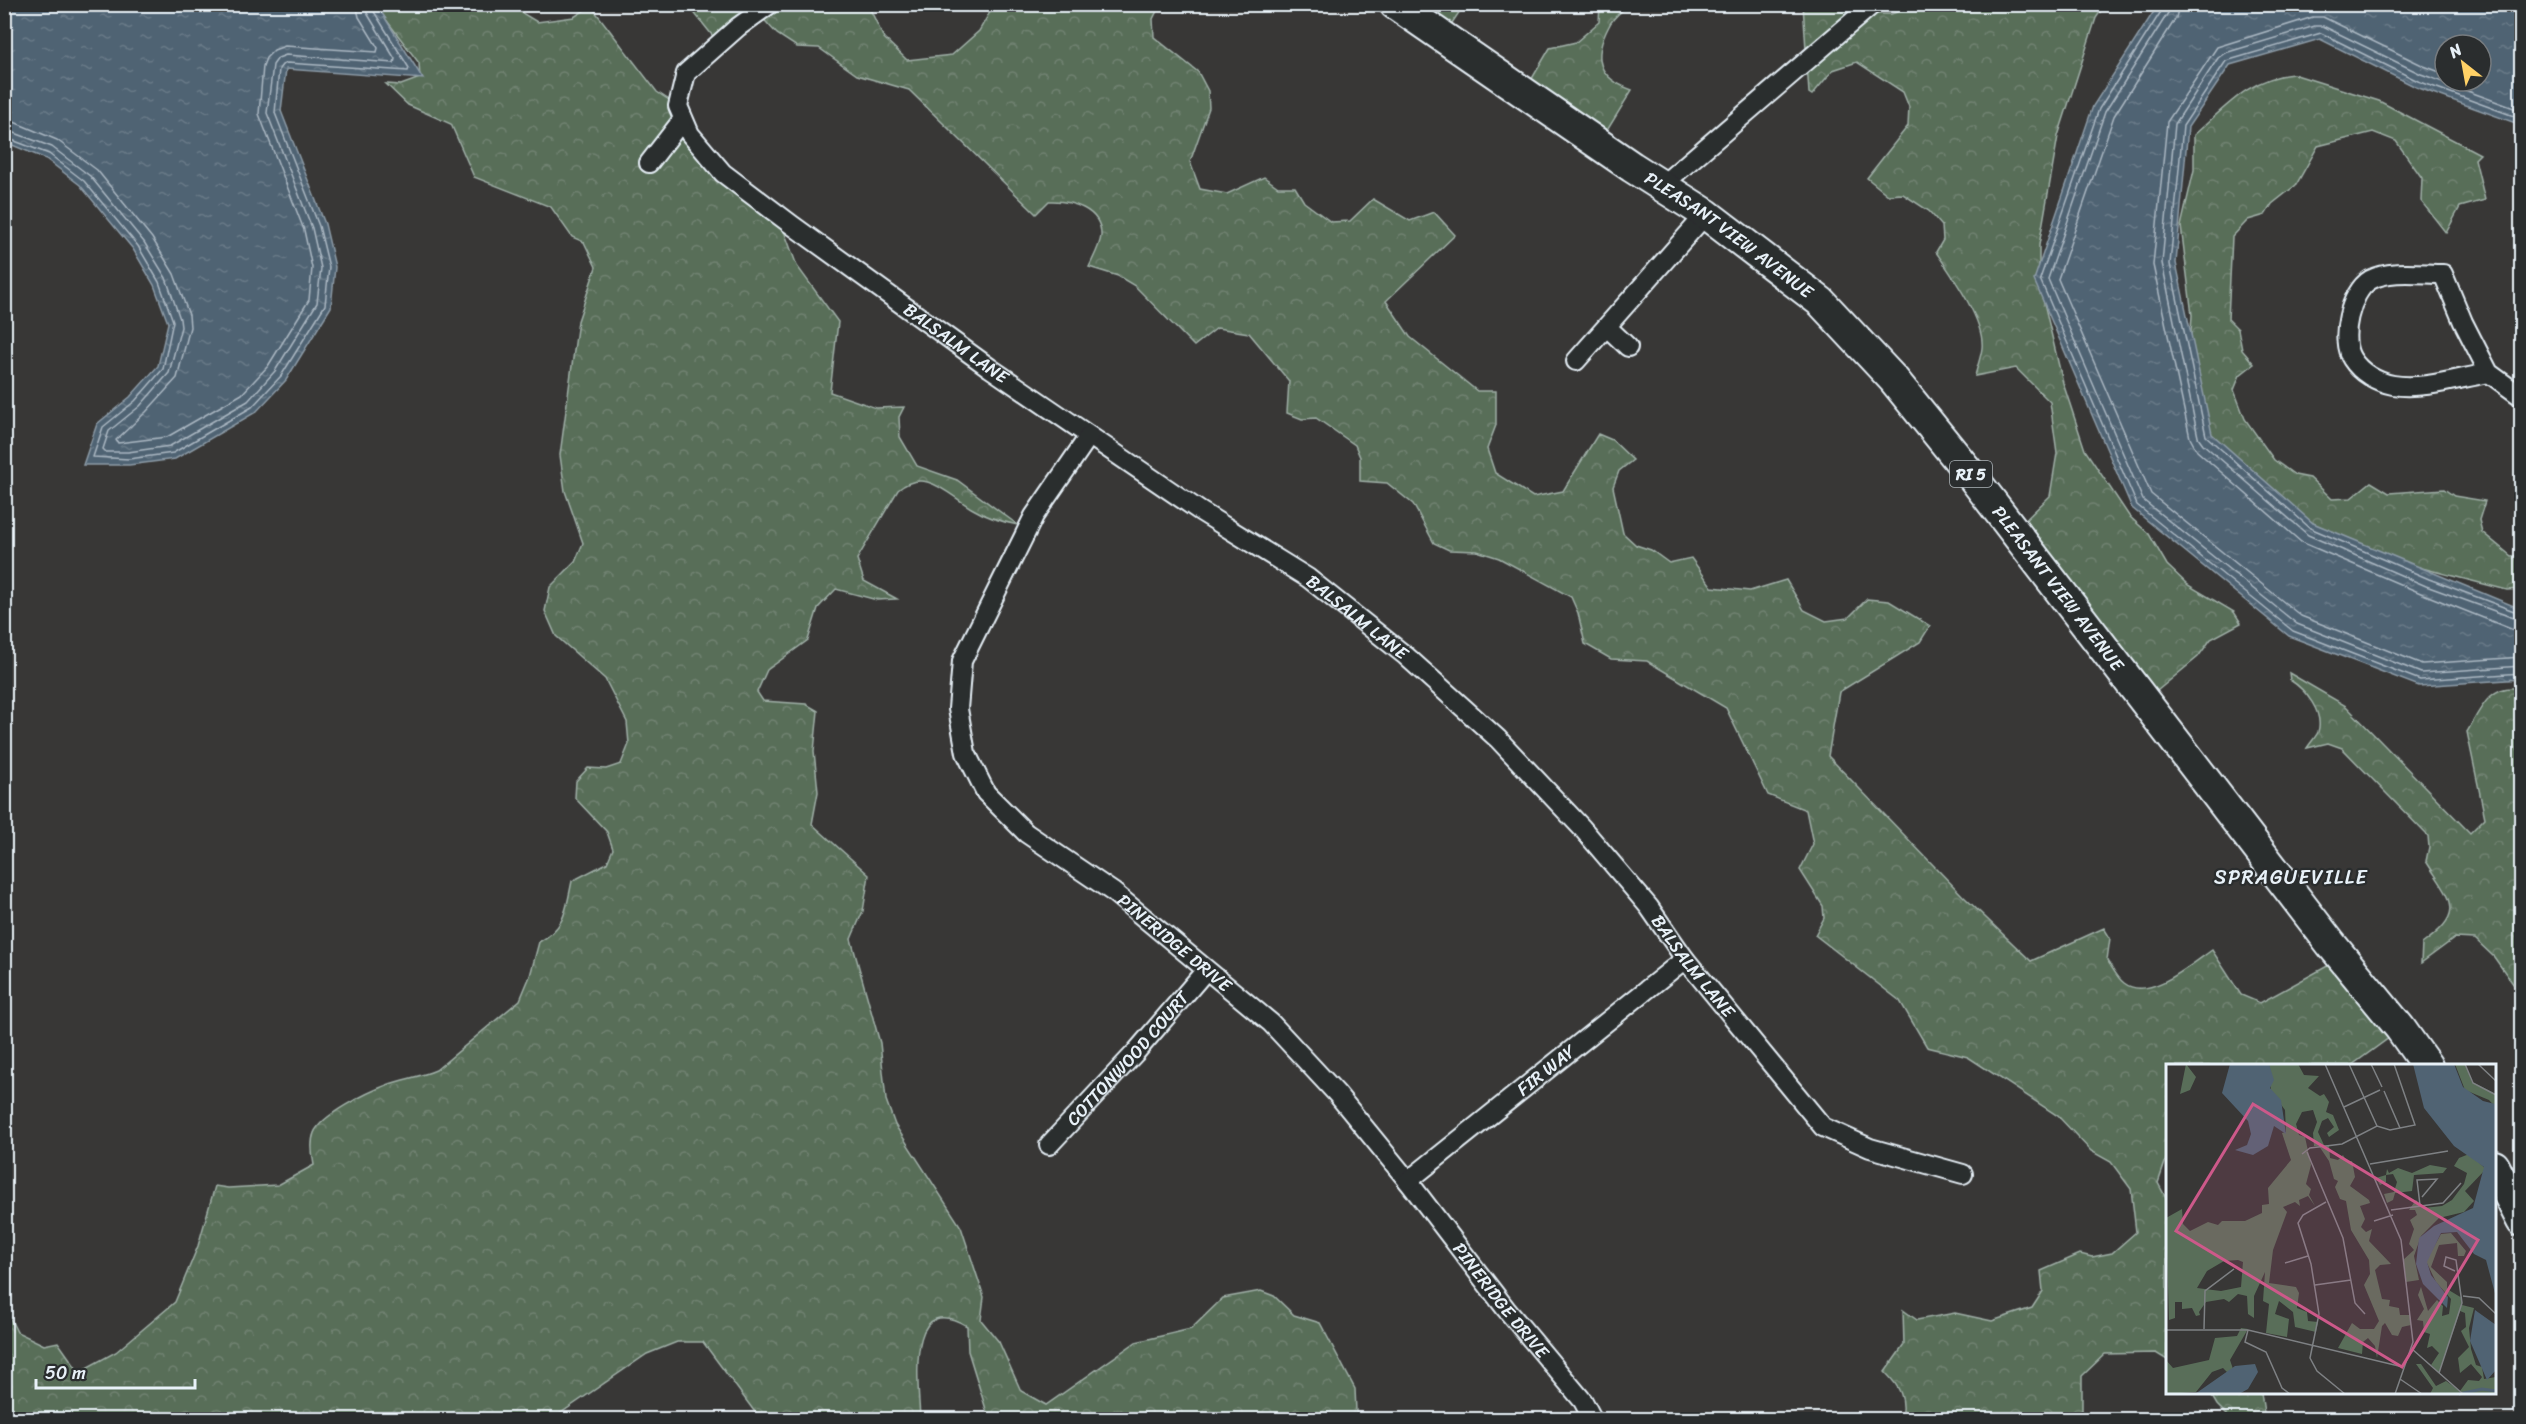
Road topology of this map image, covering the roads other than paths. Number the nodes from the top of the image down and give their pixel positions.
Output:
1 (770, 4) edge
2 (1395, 4) edge
3 (1873, 4) edge
4 (683, 119) junction
5 (649, 163) dead end
6 (1661, 186) junction
7 (1706, 214) junction
8 (1607, 327) junction
9 (1628, 347) dead end
10 (1576, 361) dead end
11 (2489, 373) junction
12 (2522, 397) edge
13 (1089, 436) junction
14 (1684, 959) junction
15 (1206, 969) junction
16 (2426, 1064) edge
17 (1049, 1146) dead end
18 (2496, 1170) edge
19 (1963, 1174) dead end
20 (1408, 1181) junction
21 (2522, 1221) edge
22 (1593, 1419) edge

1 - 4 street
2 - 6 main road, PLEASANT VIEW AVENUE / RI 5
3 - 6 street
4 - 5 street
4 - 13 street, BALSALM LANE
6 - 7 main road, PLEASANT VIEW AVENUE / RI 5
7 - 8 street
7 - 16 main road, PLEASANT VIEW AVENUE / RI 5
8 - 9 street
8 - 10 street
11 - 11 street
11 - 12 street
13 - 14 street, BALSALM LANE
13 - 15 street, PINERIDGE DRIVE
14 - 19 street, BALSALM LANE
14 - 20 street, FIR WAY
15 - 17 street, COTTONWOOD COURT
15 - 20 street, PINERIDGE DRIVE
18 - 21 main road
20 - 22 street, PINERIDGE DRIVE

